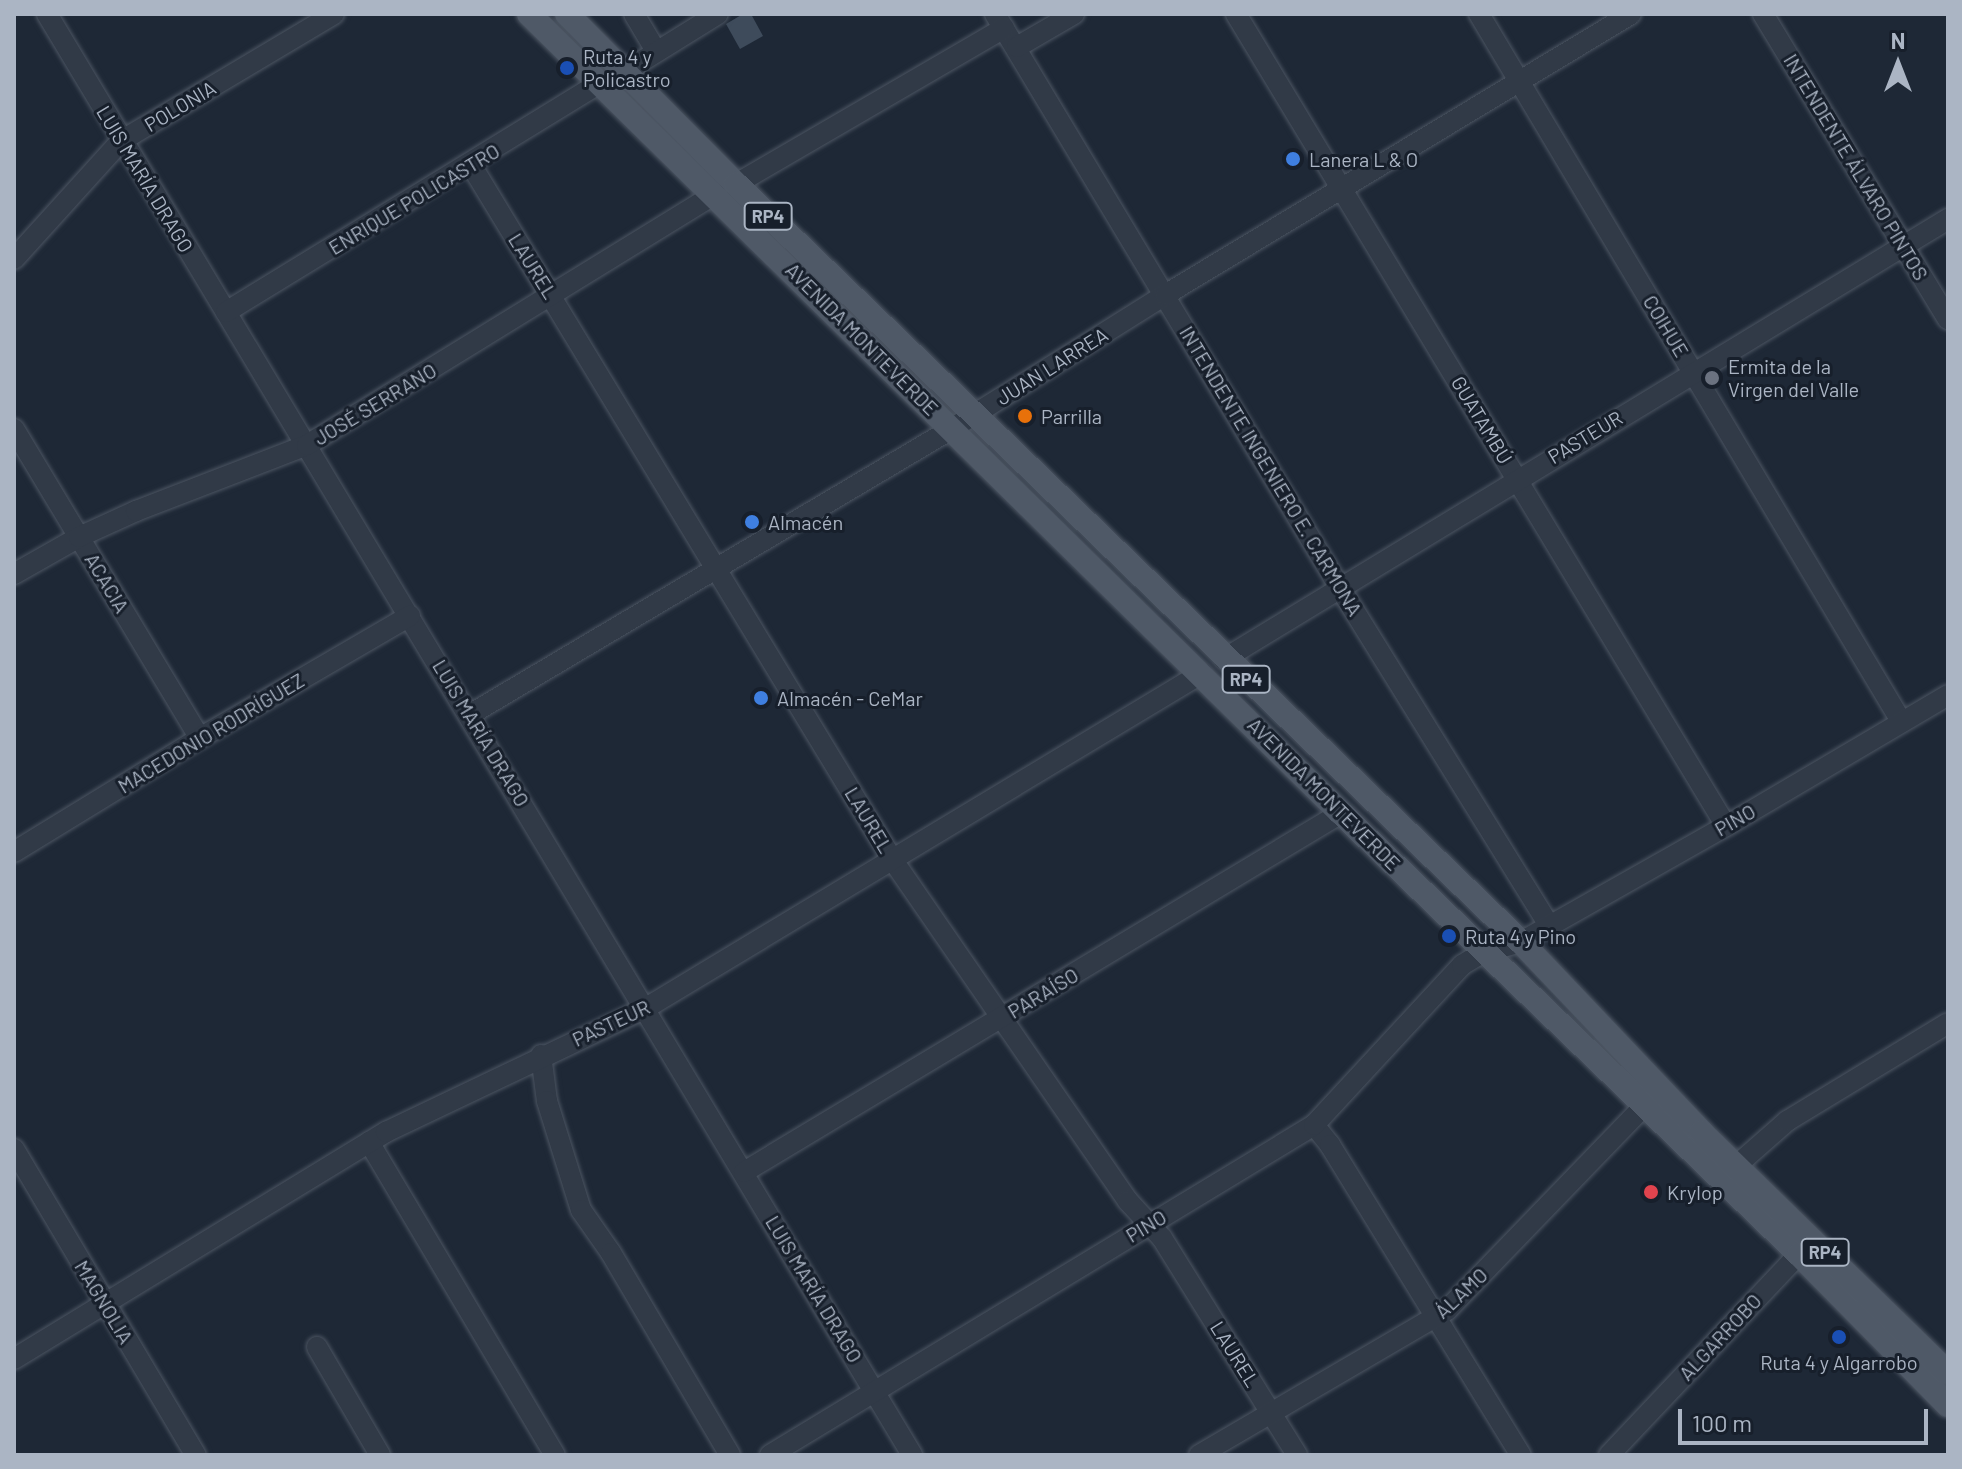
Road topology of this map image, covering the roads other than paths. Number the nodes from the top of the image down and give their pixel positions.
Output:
1 (47, 14) edge
2 (334, 14) edge
3 (529, 14) edge
4 (567, 14) edge
5 (634, 14) edge
6 (718, 14) edge
7 (1074, 14) edge
8 (1236, 14) edge
9 (1479, 14) edge
10 (1631, 14) edge
11 (1763, 14) edge
12 (999, 21) edge
13 (1017, 47) junction
14 (656, 51) junction
15 (626, 71) junction
16 (1519, 81) junction
17 (600, 83) junction
18 (121, 141) junction
19 (471, 165) junction
20 (1342, 188) junction
21 (725, 189) junction
22 (1948, 219) edge
23 (1904, 246) junction
24 (14, 259) edge
25 (1165, 295) junction
26 (552, 297) junction
27 (226, 312) junction
28 (1948, 319) edge
29 (1694, 373) junction
30 (973, 415) junction
31 (953, 428) junction
32 (14, 429) edge
33 (307, 445) junction
34 (1517, 478) junction
35 (79, 537) junction
36 (716, 569) junction
37 (14, 574) edge
38 (1340, 588) junction
39 (410, 616) junction
40 (1224, 659) junction
41 (1202, 673) junction
42 (1948, 695) edge
43 (471, 714) junction
44 (1901, 721) junction
45 (200, 738) junction
46 (1341, 813) junction
47 (1726, 826) junction
48 (14, 852) edge
49 (892, 859) junction
50 (1549, 925) junction
51 (1521, 942) junction
52 (1484, 952) junction
53 (646, 1008) junction
54 (1000, 1020) junction
55 (1948, 1023) edge
56 (541, 1055) junction
57 (1644, 1106) junction
58 (1314, 1125) junction
59 (369, 1142) junction
60 (14, 1149) edge
61 (1736, 1166) junction
62 (744, 1172) junction
63 (1150, 1224) junction
64 (1799, 1254) junction
65 (105, 1304) junction
66 (1436, 1319) junction
67 (317, 1347) dead end
68 (14, 1359) edge
69 (1948, 1373) edge
70 (876, 1392) junction
71 (1948, 1405) edge
72 (1271, 1411) junction
73 (196, 1455) edge
74 (380, 1455) edge
75 (555, 1455) edge
76 (730, 1455) edge
77 (770, 1455) edge
78 (912, 1455) edge
79 (1199, 1455) edge
80 (1297, 1455) edge
81 (1521, 1455) edge
82 (1609, 1455) edge

1 - 18 street, LUIS MARÍA DRAGO
2 - 18 street, POLONIA
3 - 17 main road, AVENIDA MONTEVERDE / RP4
4 - 15 main road, AVENIDA MONTEVERDE / RP4
5 - 14 street
6 - 14 street
7 - 13 street
8 - 20 street, GUATAMBÚ
9 - 16 street, COIHUE
10 - 16 street, JUAN LARREA
11 - 23 street, INTENDENTE ÁLVARO PINTOS
12 - 13 street, INTENDENTE INGENIERO E. CARMONA
12 - 21 street, JOSÉ SERRANO
13 - 25 street, INTENDENTE INGENIERO E. CARMONA
14 - 15 street
15 - 21 main road, AVENIDA MONTEVERDE / RP4
16 - 20 street, JUAN LARREA
16 - 29 street, COIHUE
17 - 19 street, ENRIQUE POLICASTRO
17 - 21 main road, AVENIDA MONTEVERDE / RP4
18 - 24 street, POLONIA
18 - 27 street, LUIS MARÍA DRAGO
19 - 26 street, LAUREL
19 - 27 street, ENRIQUE POLICASTRO
20 - 25 street, JUAN LARREA
20 - 34 street, GUATAMBÚ
21 - 26 street, JOSÉ SERRANO
21 - 30 main road, AVENIDA MONTEVERDE / RP4
21 - 31 main road, AVENIDA MONTEVERDE / RP4
22 - 23 street, PASTEUR
23 - 28 street, INTENDENTE ÁLVARO PINTOS
23 - 29 street, PASTEUR
25 - 30 street, JUAN LARREA
25 - 38 street, INTENDENTE INGENIERO E. CARMONA
26 - 33 street, JOSÉ SERRANO
26 - 36 street, LAUREL
27 - 33 street, LUIS MARÍA DRAGO
29 - 34 street, PASTEUR
29 - 44 street, COIHUE
30 - 31 street, JUAN LARREA
30 - 40 main road, AVENIDA MONTEVERDE / RP4
31 - 36 street, JUAN LARREA
31 - 41 main road, AVENIDA MONTEVERDE / RP4
32 - 35 street, ACACIA
33 - 35 street, JOSÉ SERRANO
33 - 39 street, LUIS MARÍA DRAGO
34 - 38 street, PASTEUR
34 - 47 street, GUATAMBÚ
35 - 37 street, JOSÉ SERRANO
35 - 45 street, ACACIA
36 - 43 street, JUAN LARREA
36 - 49 street, LAUREL
38 - 40 street, PASTEUR
38 - 50 street, INTENDENTE INGENIERO E. CARMONA
39 - 43 street, LUIS MARÍA DRAGO
39 - 45 street, MACEDONIO RODRÍGUEZ
40 - 51 main road, AVENIDA MONTEVERDE / RP4
41 - 46 main road, AVENIDA MONTEVERDE / RP4
41 - 49 street, PASTEUR
42 - 44 street, PINO
43 - 53 street, LUIS MARÍA DRAGO
44 - 47 street, PINO
45 - 48 street, MACEDONIO RODRÍGUEZ
46 - 52 main road, AVENIDA MONTEVERDE / RP4
46 - 54 street, PARAÍSO
47 - 50 street, PINO
49 - 53 street, PASTEUR
49 - 54 street, LAUREL
50 - 51 street, PINO
51 - 52 street, PINO
51 - 61 main road, AVENIDA MONTEVERDE / RP4
52 - 57 main road, AVENIDA MONTEVERDE / RP4
52 - 58 street, PINO
53 - 56 street, PASTEUR
53 - 62 street, LUIS MARÍA DRAGO
54 - 62 street, PARAÍSO
54 - 63 street, LAUREL
55 - 61 street
56 - 59 street, PASTEUR
56 - 76 street
57 - 64 main road, AVENIDA MONTEVERDE / RP4
57 - 66 street, ÁLAMO
58 - 63 street, PINO
58 - 66 street
59 - 65 street, PASTEUR
59 - 75 street
60 - 65 street, MAGNOLIA
61 - 69 main road, AVENIDA MONTEVERDE / RP4
62 - 70 street, LUIS MARÍA DRAGO
63 - 70 street, PINO
63 - 72 street, LAUREL
64 - 71 main road, AVENIDA MONTEVERDE / RP4
64 - 82 street, ALGARROBO
65 - 68 street, PASTEUR
65 - 73 street, MAGNOLIA
66 - 72 street, ÁLAMO
66 - 81 street
67 - 74 street
70 - 77 street, PINO
70 - 78 street, LUIS MARÍA DRAGO
72 - 79 street, ÁLAMO
72 - 80 street, LAUREL

